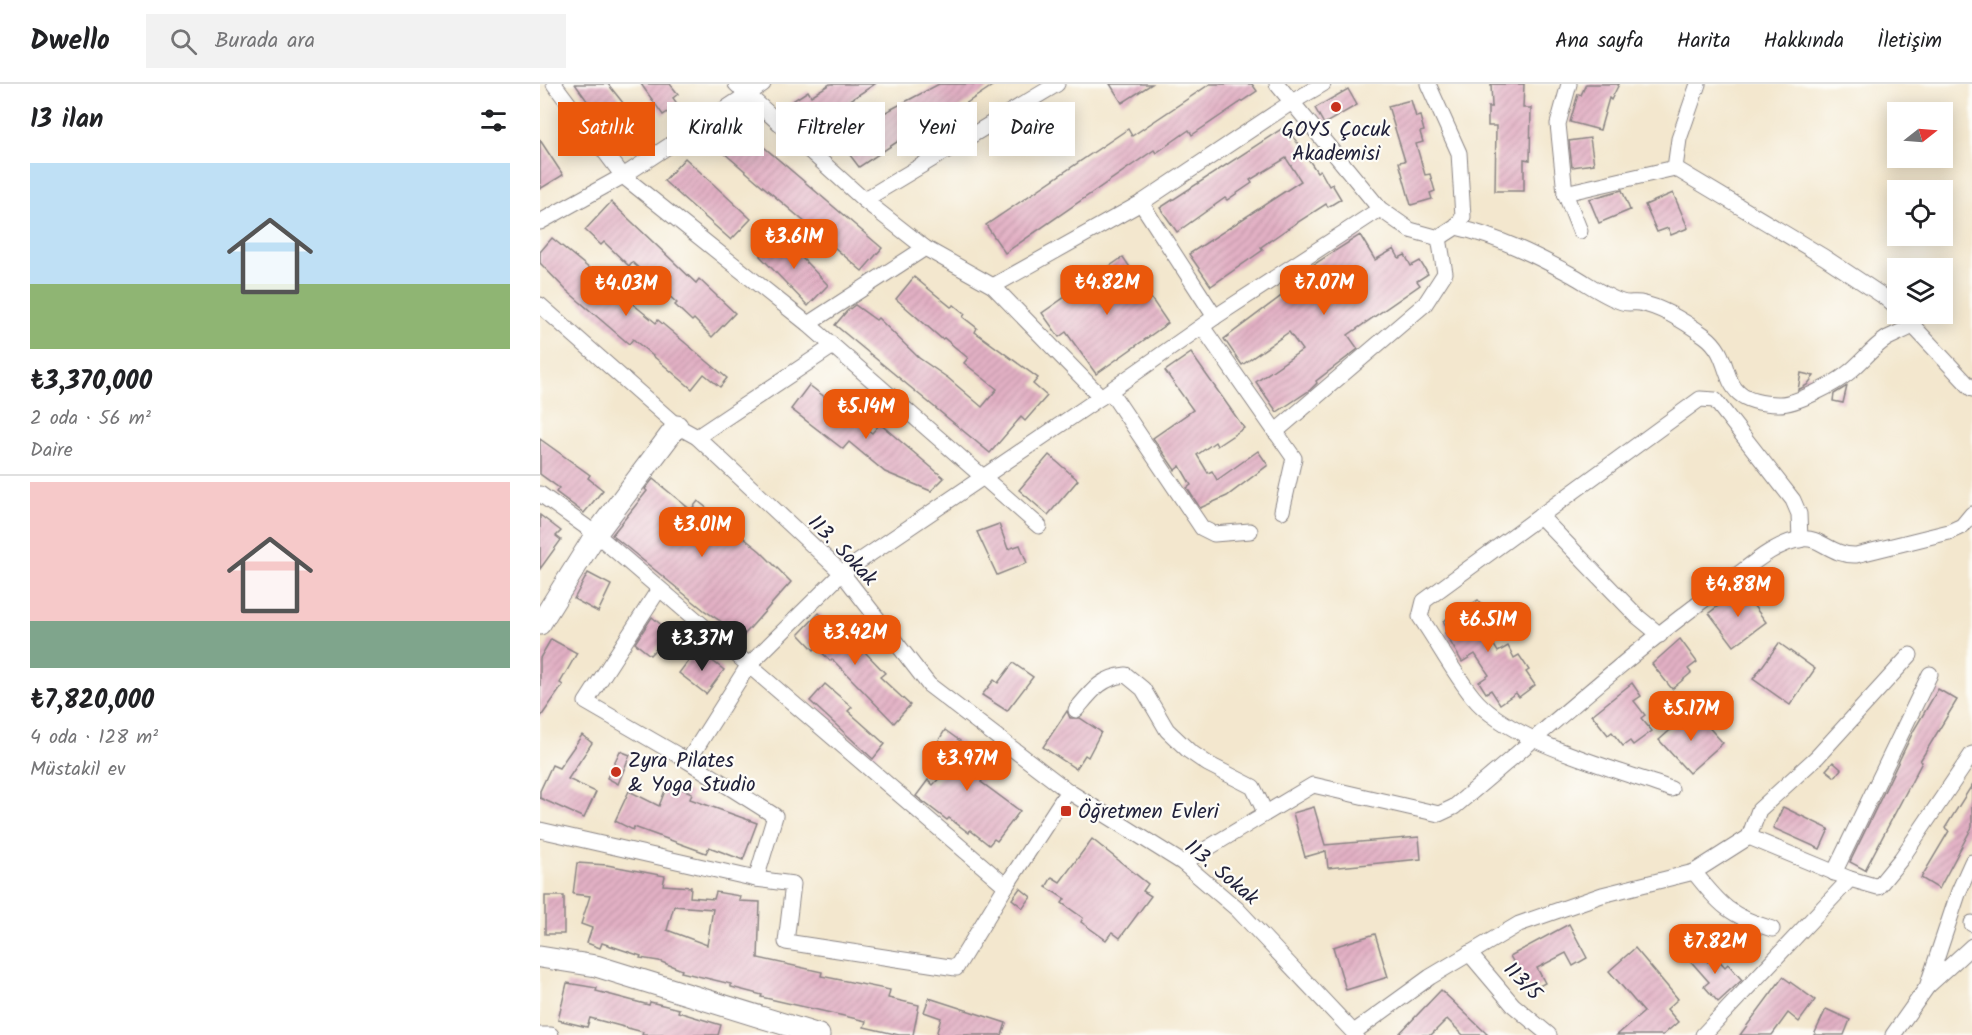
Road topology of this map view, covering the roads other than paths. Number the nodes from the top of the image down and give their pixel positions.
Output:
1 (554, 84) edge
2 (762, 84) edge
3 (1057, 84) edge
4 (1277, 84) edge
5 (1323, 84) edge
6 (1428, 84) edge
7 (1569, 84) edge
8 (1698, 84) edge
9 (740, 89) edge
10 (1292, 102) junction
11 (1675, 168) junction
12 (623, 176) junction
13 (1565, 193) junction
14 (864, 200) junction
15 (1141, 203) junction
16 (1380, 209) junction
17 (540, 222) edge
18 (1456, 227) junction
19 (1580, 231) dead end
20 (1439, 238) junction
21 (926, 248) junction
22 (993, 286) junction
23 (1887, 299) edge
24 (540, 305) edge
25 (1215, 317) junction
26 (808, 324) junction
27 (1914, 325) joint
28 (1203, 328) junction
29 (833, 346) junction
30 (1972, 389) edge
31 (1106, 394) junction
32 (677, 426) junction
33 (1275, 432) junction
34 (697, 437) junction
35 (983, 476) junction
36 (540, 494) edge
37 (1282, 511) dead end
38 (1972, 514) edge
39 (1540, 516) junction
40 (1039, 526) dead end
41 (1250, 531) dead end
42 (596, 534) junction
43 (1800, 540) junction
44 (842, 573) junction
45 (659, 589) junction
46 (541, 620) edge
47 (1660, 635) junction
48 (1910, 655) dead end
49 (748, 666) junction
50 (1930, 674) dead end
51 (1076, 710) dead end
52 (1535, 740) junction
53 (1972, 754) edge
54 (688, 761) junction
55 (1671, 789) dead end
56 (1068, 791) junction
57 (1265, 812) junction
58 (540, 830) edge
59 (1749, 837) junction
60 (1972, 862) edge
61 (1184, 863) junction
62 (1694, 872) junction
63 (1834, 873) junction
64 (756, 879) junction
65 (1850, 879) junction
66 (1006, 886) junction
67 (1772, 929) dead end
68 (1972, 945) edge
69 (1469, 953) junction
70 (540, 957) edge
71 (1927, 987) junction
72 (1355, 1034) edge
73 (540, 1035) edge
74 (551, 1035) edge
75 (819, 1035) edge
76 (1549, 1035) edge
77 (1703, 1035) edge
78 (1893, 1035) edge

1 - 12 street
2 - 9 street
3 - 14 street
4 - 10 street
5 - 10 street
6 - 18 street
7 - 13 street
8 - 11 street
9 - 12 street
9 - 14 street
10 - 15 street
10 - 16 street
11 - 13 street
11 - 23 street
12 - 17 street
12 - 26 street
13 - 19 street
14 - 21 street
15 - 22 street
15 - 25 street
16 - 20 street
16 - 25 street
18 - 20 street
18 - 27 street
20 - 33 street
21 - 22 street
21 - 26 street
22 - 31 street
24 - 32 street, 113. Sokak
25 - 28 street
26 - 29 street
27 - 30 street
28 - 31 street
28 - 33 street
29 - 34 street
29 - 35 street
31 - 35 street
31 - 41 street
32 - 34 street, 113. Sokak
32 - 42 street
33 - 37 street
34 - 44 street, 113. Sokak
35 - 40 street
35 - 44 street
36 - 42 street
38 - 43 street
39 - 43 street
39 - 47 street
39 - 52 street
42 - 45 street
42 - 46 street
43 - 47 street
44 - 49 street
44 - 56 street, 113. Sokak
45 - 49 street
45 - 54 street
47 - 52 street
48 - 59 street
49 - 54 street
49 - 66 street
50 - 63 street
51 - 57 street
52 - 55 street
52 - 57 street
53 - 65 street
54 - 64 street
56 - 61 street, 113. Sokak
56 - 66 street
57 - 61 street
58 - 64 street
59 - 62 street
59 - 63 street
60 - 71 street
61 - 72 street, 113. Sokak
62 - 67 street
62 - 69 street
63 - 65 street
64 - 66 street
65 - 77 street
68 - 71 street
69 - 72 street
69 - 76 street, 113/5
70 - 75 street
71 - 78 street
73 - 74 street

